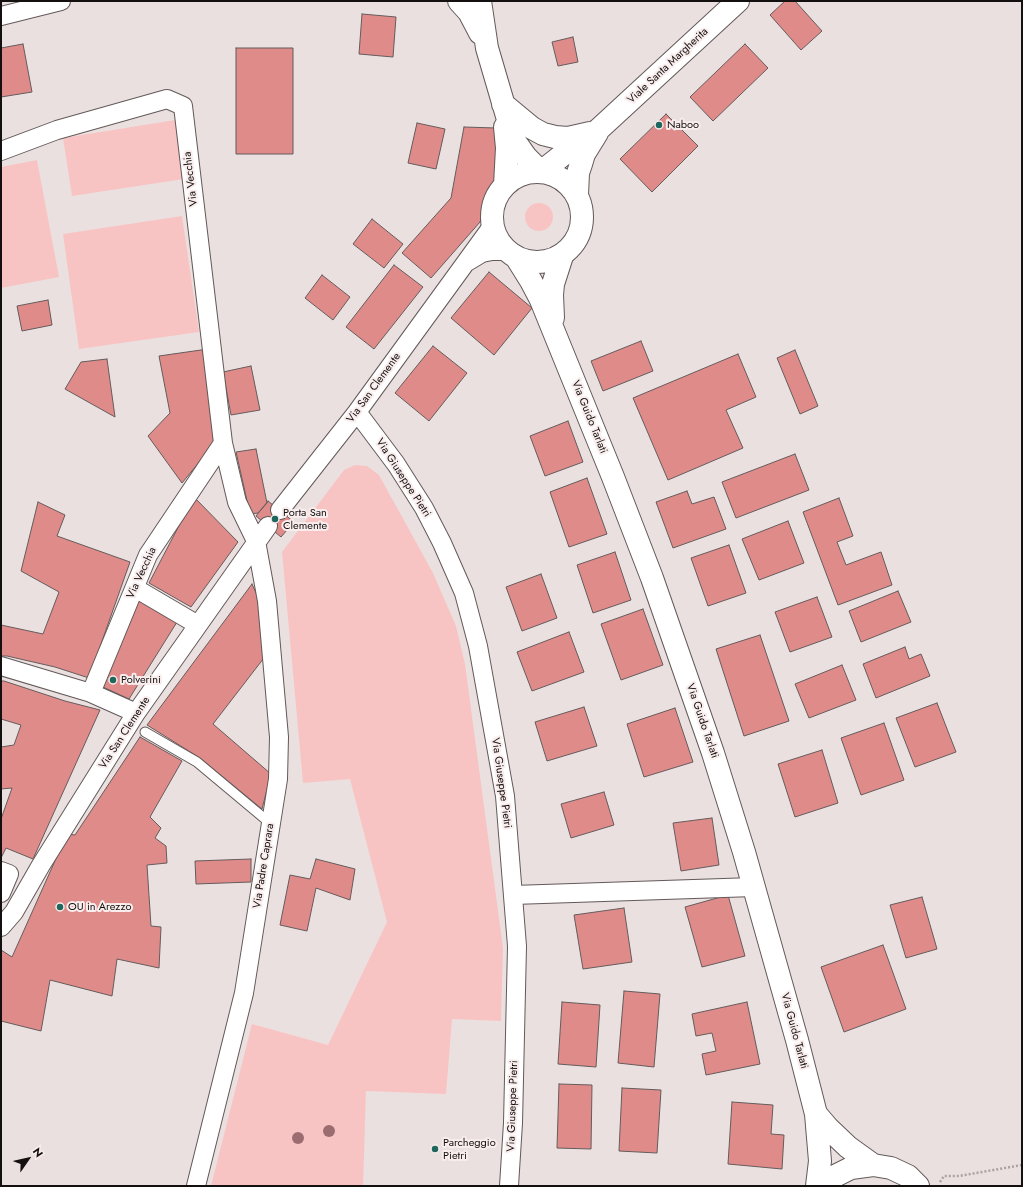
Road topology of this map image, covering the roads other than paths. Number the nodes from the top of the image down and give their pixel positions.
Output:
1 (61, 1) edge
2 (459, 1) edge
3 (480, 1) edge
4 (738, 1) edge
5 (1, 16) edge
6 (487, 48) junction
7 (503, 104) junction
8 (598, 130) junction
9 (1, 151) edge
10 (541, 172) junction
11 (505, 185) junction
12 (577, 195) junction
13 (493, 225) junction
14 (512, 254) junction
15 (562, 256) junction
16 (464, 263) junction
17 (556, 339) junction
18 (357, 412) junction
19 (222, 443) junction
20 (280, 510) dead end
21 (268, 526) dead end
22 (256, 541) junction
23 (135, 588) junction
24 (198, 625) junction
25 (1, 666) edge
26 (92, 693) junction
27 (136, 714) junction
28 (145, 732) dead end
29 (270, 823) junction
30 (5, 873) edge
31 (754, 887) junction
32 (1, 893) edge
33 (513, 895) junction
34 (3, 919) edge
35 (816, 1114) junction
36 (872, 1165) junction
37 (196, 1186) edge
38 (509, 1186) edge
39 (817, 1186) edge
40 (824, 1186) edge
41 (918, 1186) edge

1 - 5 street
2 - 6 main road
3 - 6 main road
4 - 8 main road, Viale Santa Margherita
6 - 7 main road
7 - 8 main road, Viale Santa Margherita
7 - 10 main road
7 - 11 main road
8 - 10 main road, Viale Santa Margherita
8 - 12 main road, Viale Santa Margherita
9 - 19 street, Via Vecchia
10 - 11 main road, Viale Santa Margherita
10 - 12 main road, Viale Santa Margherita
11 - 13 main road, Viale Santa Margherita
12 - 15 main road, Viale Santa Margherita
13 - 14 main road, Viale Santa Margherita
13 - 16 street
14 - 15 main road
14 - 16 street
14 - 17 main road, Via Guido Tarlati
15 - 17 main road, Via Guido Tarlati
16 - 18 street, Via San Clemente
17 - 31 main road, Via Guido Tarlati
18 - 20 street, Via San Clemente
18 - 33 street, Via Giuseppe Pietri
19 - 22 street, Via Vecchia
19 - 23 street, Via Vecchia
21 - 22 street, Via San Clemente
22 - 24 street, Via San Clemente
22 - 29 street, Via Padre Caprara
23 - 24 street
23 - 26 street, Via Vecchia
24 - 27 street, Via San Clemente
25 - 26 street
26 - 27 street
27 - 34 street, Via San Clemente
28 - 29 lane
29 - 37 street, Via Padre Caprara
30 - 32 street
31 - 33 street
31 - 35 main road, Via Guido Tarlati
33 - 38 street, Via Giuseppe Pietri
35 - 36 main road
35 - 39 main road, Via Guido Tarlati
36 - 40 main road
36 - 41 main road

